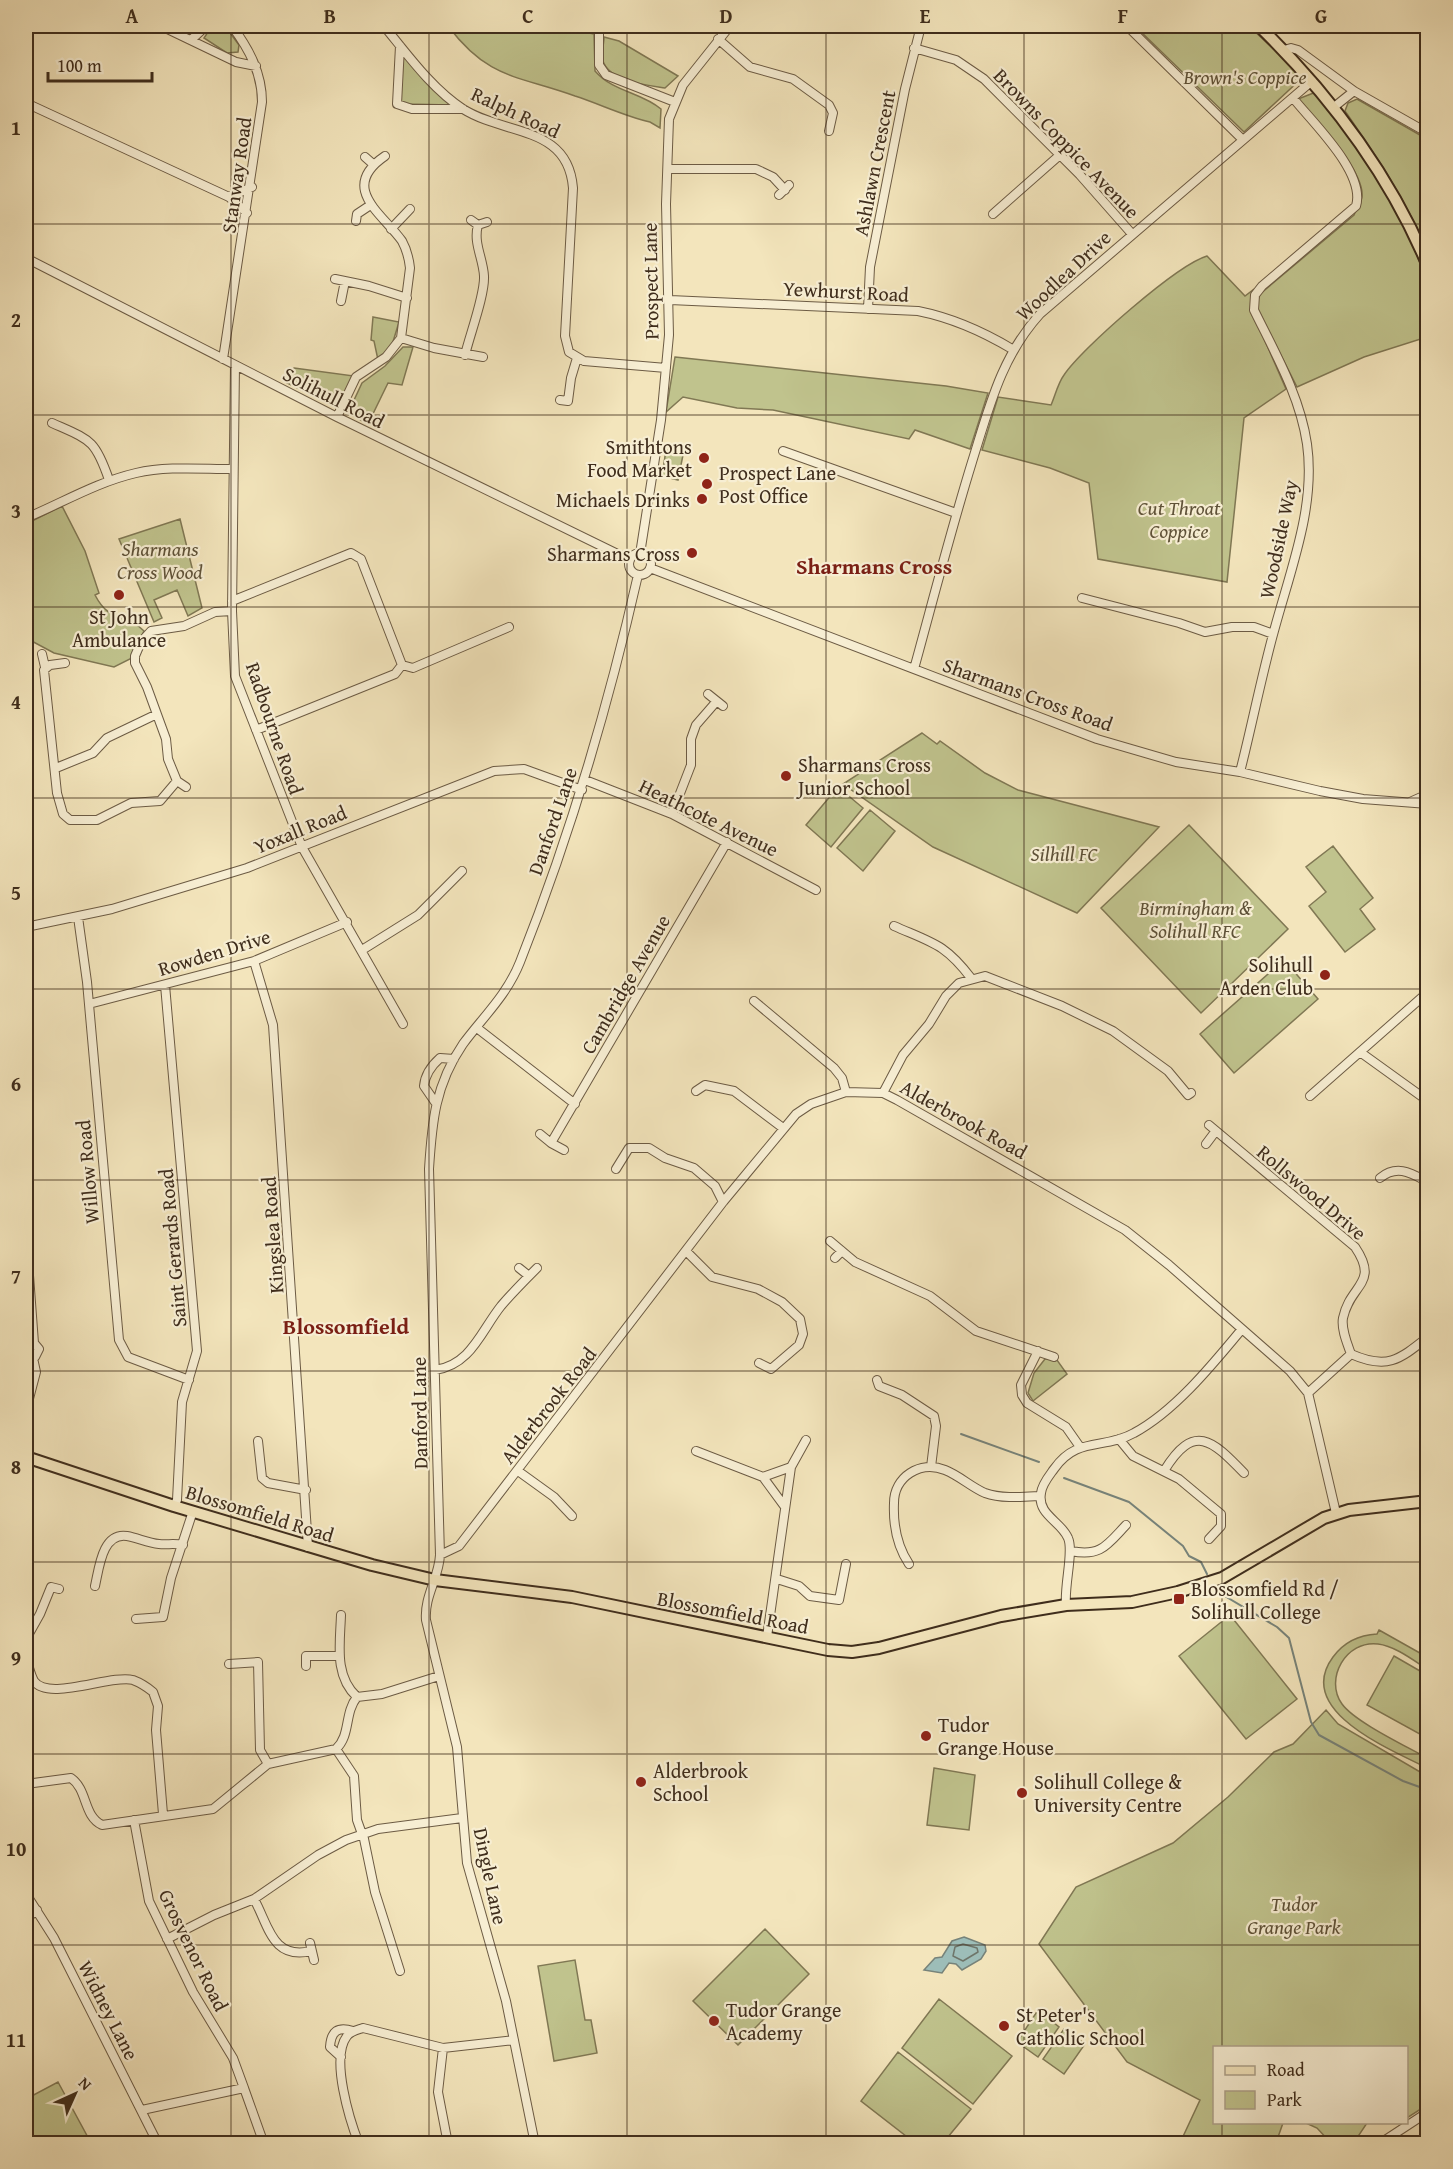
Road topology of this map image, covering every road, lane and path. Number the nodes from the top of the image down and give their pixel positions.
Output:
1 (161, 26) edge
2 (206, 26) edge
3 (232, 26) edge
4 (384, 26) edge
5 (599, 26) edge
6 (730, 26) edge
7 (921, 26) edge
8 (1127, 26) edge
9 (1259, 26) edge
10 (718, 39) junction
11 (190, 40) junction
12 (400, 46) junction
13 (914, 48) junction
14 (1284, 50) junction
15 (256, 66) junction
16 (1312, 81) junction
17 (1354, 91) junction
18 (1293, 98) junction
19 (675, 102) junction
20 (26, 103) edge
21 (1334, 107) junction
22 (463, 109) junction
23 (829, 131) dead end
24 (1428, 133) edge
25 (1243, 140) junction
26 (1060, 154) junction
27 (385, 156) dead end
28 (365, 157) dead end
29 (373, 164) junction
30 (668, 169) junction
31 (252, 187) junction
32 (784, 190) dead end
33 (229, 197) junction
34 (369, 206) junction
35 (410, 209) dead end
36 (247, 213) junction
37 (993, 214) dead end
38 (356, 220) dead end
39 (487, 222) dead end
40 (391, 229) junction
41 (1131, 234) junction
42 (26, 258) edge
43 (1428, 266) edge
44 (335, 279) dead end
45 (345, 281) junction
46 (407, 298) junction
47 (670, 300) junction
48 (341, 301) dead end
49 (868, 309) junction
50 (401, 338) junction
51 (1012, 348) junction
52 (465, 355) junction
53 (483, 357) dead end
54 (577, 358) junction
55 (224, 359) junction
56 (235, 366) junction
57 (666, 368) junction
58 (560, 400) dead end
59 (337, 417) junction
60 (52, 423) dead end
61 (783, 451) dead end
62 (232, 469) junction
63 (109, 480) junction
64 (956, 513) junction
65 (26, 519) edge
66 (640, 554) junction
67 (630, 560) junction
68 (650, 568) junction
69 (638, 575) junction
70 (1082, 598) dead end
71 (232, 601) junction
72 (232, 611) junction
73 (509, 627) dead end
74 (1273, 634) junction
75 (42, 654) dead end
76 (65, 663) dead end
77 (402, 665) junction
78 (45, 667) junction
79 (914, 669) junction
80 (708, 694) dead end
81 (155, 715) junction
82 (256, 730) junction
83 (56, 768) junction
84 (1240, 772) junction
85 (585, 780) junction
86 (177, 781) junction
87 (186, 788) dead end
88 (582, 790) junction
89 (1428, 794) edge
90 (1409, 802) junction
91 (1428, 804) edge
92 (672, 814) junction
93 (727, 842) junction
94 (302, 847) junction
95 (462, 871) dead end
96 (816, 890) dead end
97 (78, 916) junction
98 (347, 922) junction
99 (894, 926) dead end
100 (26, 927) edge
101 (362, 950) junction
102 (254, 961) junction
103 (971, 978) junction
104 (165, 985) junction
105 (1428, 992) edge
106 (754, 1001) dead end
107 (88, 1004) junction
108 (403, 1024) dead end
109 (477, 1028) junction
110 (1360, 1052) junction
111 (454, 1059) junction
112 (696, 1091) dead end
113 (846, 1092) junction
114 (883, 1093) junction
115 (1191, 1093) dead end
116 (1310, 1096) dead end
117 (1428, 1101) edge
118 (435, 1102) junction
119 (575, 1104) junction
120 (1209, 1125) dead end
121 (783, 1128) junction
122 (1215, 1132) junction
123 (540, 1134) dead end
124 (551, 1143) junction
125 (1206, 1144) dead end
126 (564, 1150) dead end
127 (616, 1169) dead end
128 (1380, 1178) dead end
129 (1428, 1182) edge
130 (723, 1202) junction
131 (26, 1235) edge
132 (830, 1241) dead end
133 (842, 1251) junction
134 (687, 1252) junction
135 (835, 1258) dead end
136 (519, 1268) dead end
137 (537, 1268) dead end
138 (529, 1276) junction
139 (1242, 1329) junction
140 (1428, 1336) edge
141 (30, 1343) edge
142 (1038, 1351) junction
143 (1351, 1354) junction
144 (1054, 1356) dead end
145 (29, 1357) edge
146 (759, 1363) dead end
147 (435, 1370) junction
148 (189, 1380) junction
149 (877, 1380) dead end
150 (1308, 1393) junction
151 (26, 1410) edge
152 (1119, 1439) junction
153 (806, 1440) dead end
154 (258, 1441) dead end
155 (1080, 1446) junction
156 (696, 1451) dead end
157 (26, 1457) edge
158 (791, 1467) junction
159 (931, 1467) junction
160 (1167, 1467) junction
161 (518, 1471) junction
162 (1244, 1473) dead end
163 (763, 1478) junction
164 (306, 1490) junction
165 (1040, 1496) junction
166 (1428, 1501) edge
167 (174, 1506) junction
168 (785, 1507) junction
169 (193, 1511) junction
170 (1336, 1513) junction
171 (572, 1516) dead end
172 (1126, 1524) dead end
173 (1209, 1539) dead end
174 (183, 1545) junction
175 (308, 1546) junction
176 (1071, 1551) junction
177 (440, 1555) junction
178 (846, 1564) dead end
179 (909, 1564) dead end
180 (435, 1580) junction
181 (777, 1580) junction
182 (107, 1581) dead end
183 (59, 1589) dead end
184 (1066, 1605) junction
185 (341, 1615) dead end
186 (136, 1618) dead end
187 (767, 1637) junction
188 (26, 1639) edge
189 (339, 1656) junction
190 (26, 1659) edge
191 (229, 1664) dead end
192 (306, 1666) dead end
193 (439, 1676) junction
194 (357, 1697) junction
195 (336, 1749) junction
196 (268, 1764) junction
197 (26, 1784) edge
198 (163, 1814) junction
199 (462, 1818) junction
200 (134, 1820) junction
201 (362, 1834) junction
202 (26, 1894) edge
203 (254, 1899) junction
204 (37, 1910) junction
205 (26, 1919) edge
206 (167, 1939) junction
207 (314, 1960) dead end
208 (400, 1971) dead end
209 (353, 2031) junction
210 (514, 2040) junction
211 (443, 2048) junction
212 (341, 2056) junction
213 (244, 2088) junction
214 (142, 2110) junction
215 (1428, 2112) edge
216 (1399, 2130) junction
217 (359, 2143) edge
218 (158, 2144) edge
219 (264, 2144) edge
220 (448, 2144) edge
221 (535, 2144) edge
222 (1379, 2144) edge
223 (1387, 2144) edge

1 - 11 street
2 - 11 street
3 - 15 street, Stanway Road
4 - 12 street, Ralph Road
5 - 19 street
6 - 10 street, Prospect Lane
7 - 13 street, Ashlawn Crescent
8 - 25 street
9 - 14 main road
10 - 19 street, Prospect Lane
10 - 23 street
11 - 15 street
12 - 22 street, Ralph Road
12 - 22 street
13 - 26 street, Browns Coppice Avenue
13 - 49 street, Ashlawn Crescent
14 - 16 main road
14 - 17 street
15 - 31 street, Stanway Road
16 - 18 street, Woodlea Drive
16 - 21 main road
17 - 21 street
17 - 24 street
18 - 25 street, Woodlea Drive
18 - 74 street, Woodside Way
19 - 30 street, Prospect Lane
20 - 33 street
21 - 43 main road
22 - 54 street, Ralph Road
25 - 41 street, Woodlea Drive
26 - 37 street
26 - 41 street, Browns Coppice Avenue
27 - 29 street
28 - 29 street
29 - 34 street
30 - 32 street
30 - 47 street, Prospect Lane
31 - 33 street
31 - 36 street, Stanway Road
33 - 36 street
34 - 38 street
34 - 40 street
35 - 40 street
36 - 55 street, Stanway Road
39 - 52 street
40 - 46 street
41 - 51 street, Woodlea Drive
42 - 55 street, Solihull Road
44 - 45 street
45 - 46 street
45 - 48 street
46 - 50 street
47 - 49 street, Yewhurst Road
47 - 57 street, Prospect Lane
49 - 51 street, Yewhurst Road
50 - 52 street
50 - 59 street
51 - 64 street, Woodlea Drive
52 - 53 street
54 - 57 street
54 - 58 street
55 - 56 street, Solihull Road
56 - 59 street, Solihull Road
56 - 62 street, Radbourne Road
57 - 66 street, Prospect Lane
59 - 67 street, Solihull Road
60 - 63 street
61 - 64 street
62 - 63 street
62 - 71 street, Radbourne Road
63 - 65 street
64 - 79 street, Woodlea Drive
66 - 67 street
66 - 68 street
67 - 69 street
68 - 69 street
68 - 79 street, Sharmans Cross Road
69 - 85 street, Danford Lane
70 - 74 street
71 - 72 street, Radbourne Road
71 - 77 street
72 - 81 street
72 - 82 street, Radbourne Road
73 - 77 street
74 - 84 street, Woodside Way
75 - 78 street
76 - 78 street
77 - 82 street
78 - 83 street
79 - 84 street, Sharmans Cross Road
80 - 92 street
81 - 83 street
81 - 86 street
82 - 94 street, Radbourne Road
83 - 86 street
84 - 90 street, Sharmans Cross Road
85 - 88 street, Danford Lane
85 - 92 street, Heathcote Avenue
86 - 87 street
88 - 94 street, Yoxall Road
88 - 109 street, Danford Lane
89 - 90 street, Sharmans Cross Road
90 - 91 street, Sharmans Cross Road
92 - 93 street, Heathcote Avenue
93 - 96 street, Heathcote Avenue
93 - 119 street, Cambridge Avenue
94 - 97 street, Yoxall Road
94 - 98 street, Radbourne Road
95 - 101 street
97 - 100 street, Yoxall Road
97 - 107 street, Willow Road
98 - 101 street, Radbourne Road
98 - 102 street, Rowden Drive
99 - 103 street
101 - 108 street, Radbourne Road
102 - 104 street, Rowden Drive
102 - 164 street, Kingslea Road
103 - 114 street
103 - 115 street
104 - 107 street, Rowden Drive
104 - 148 street, Saint Gerards Road
105 - 110 street
106 - 113 street
107 - 148 street, Willow Road
109 - 111 street, Danford Lane
109 - 119 street
110 - 116 street
110 - 117 street
111 - 118 street, Danford Lane
111 - 118 street, Danford Lane
112 - 121 street
113 - 114 street, Alderbrook Road
113 - 121 street, Alderbrook Road
114 - 139 street, Alderbrook Road
118 - 147 street, Danford Lane
119 - 124 street, Cambridge Avenue
120 - 122 street, Rollswood Drive
121 - 130 street, Alderbrook Road
122 - 125 street
122 - 143 street, Rollswood Drive
123 - 124 street
124 - 126 street
127 - 130 street
128 - 129 street
130 - 134 street, Alderbrook Road
131 - 141 street
132 - 133 street
133 - 135 street
133 - 142 street
134 - 146 street
134 - 161 street, Alderbrook Road
136 - 138 street
137 - 138 street
138 - 147 street
139 - 150 street, Alderbrook Road
139 - 152 street
140 - 143 street
141 - 145 street
142 - 144 street
142 - 155 street
143 - 150 street
145 - 151 street
147 - 177 street, Danford Lane
148 - 167 street, Saint Gerards Road
149 - 159 street
150 - 170 street, Alderbrook Road
152 - 155 street
152 - 160 street
153 - 158 street
154 - 164 street
155 - 165 street
156 - 163 street
157 - 167 main road, Blossomfield Road
158 - 163 street
158 - 168 street
159 - 165 street
159 - 179 street
160 - 162 street
160 - 173 street
161 - 171 street
161 - 177 street, Alderbrook Road
163 - 168 street
164 - 175 street, Kingslea Road
165 - 176 street
166 - 170 main road, Blossomfield Road
167 - 169 main road, Blossomfield Road
168 - 181 street
169 - 174 street
169 - 175 main road, Blossomfield Road
170 - 184 main road, Blossomfield Road
172 - 176 street
174 - 182 street
174 - 186 street
175 - 180 main road, Blossomfield Road
176 - 184 street
177 - 180 street, Danford Lane
178 - 181 street
180 - 187 main road, Blossomfield Road
180 - 193 street, Dingle Lane
181 - 187 street
183 - 188 street
184 - 187 main road, Blossomfield Road
185 - 189 street
189 - 192 street
189 - 194 street
190 - 198 street
191 - 196 street
193 - 194 street
193 - 199 street, Dingle Lane
194 - 195 street
195 - 196 street
195 - 201 street
196 - 198 street
197 - 200 street
198 - 200 street
199 - 201 street
199 - 210 street, Dingle Lane
200 - 206 street, Grosvenor Road
201 - 203 street
201 - 208 street
202 - 204 street, Widney Lane
203 - 206 street
203 - 207 street
204 - 205 street
204 - 214 street, Widney Lane
206 - 213 street, Grosvenor Road
209 - 211 street
209 - 212 street
209 - 212 street
210 - 211 street
210 - 221 street, Dingle Lane
211 - 220 street
212 - 217 street
213 - 214 street
213 - 219 street, Grosvenor Road
214 - 218 street, Widney Lane
215 - 216 street
216 - 222 street
216 - 223 street

